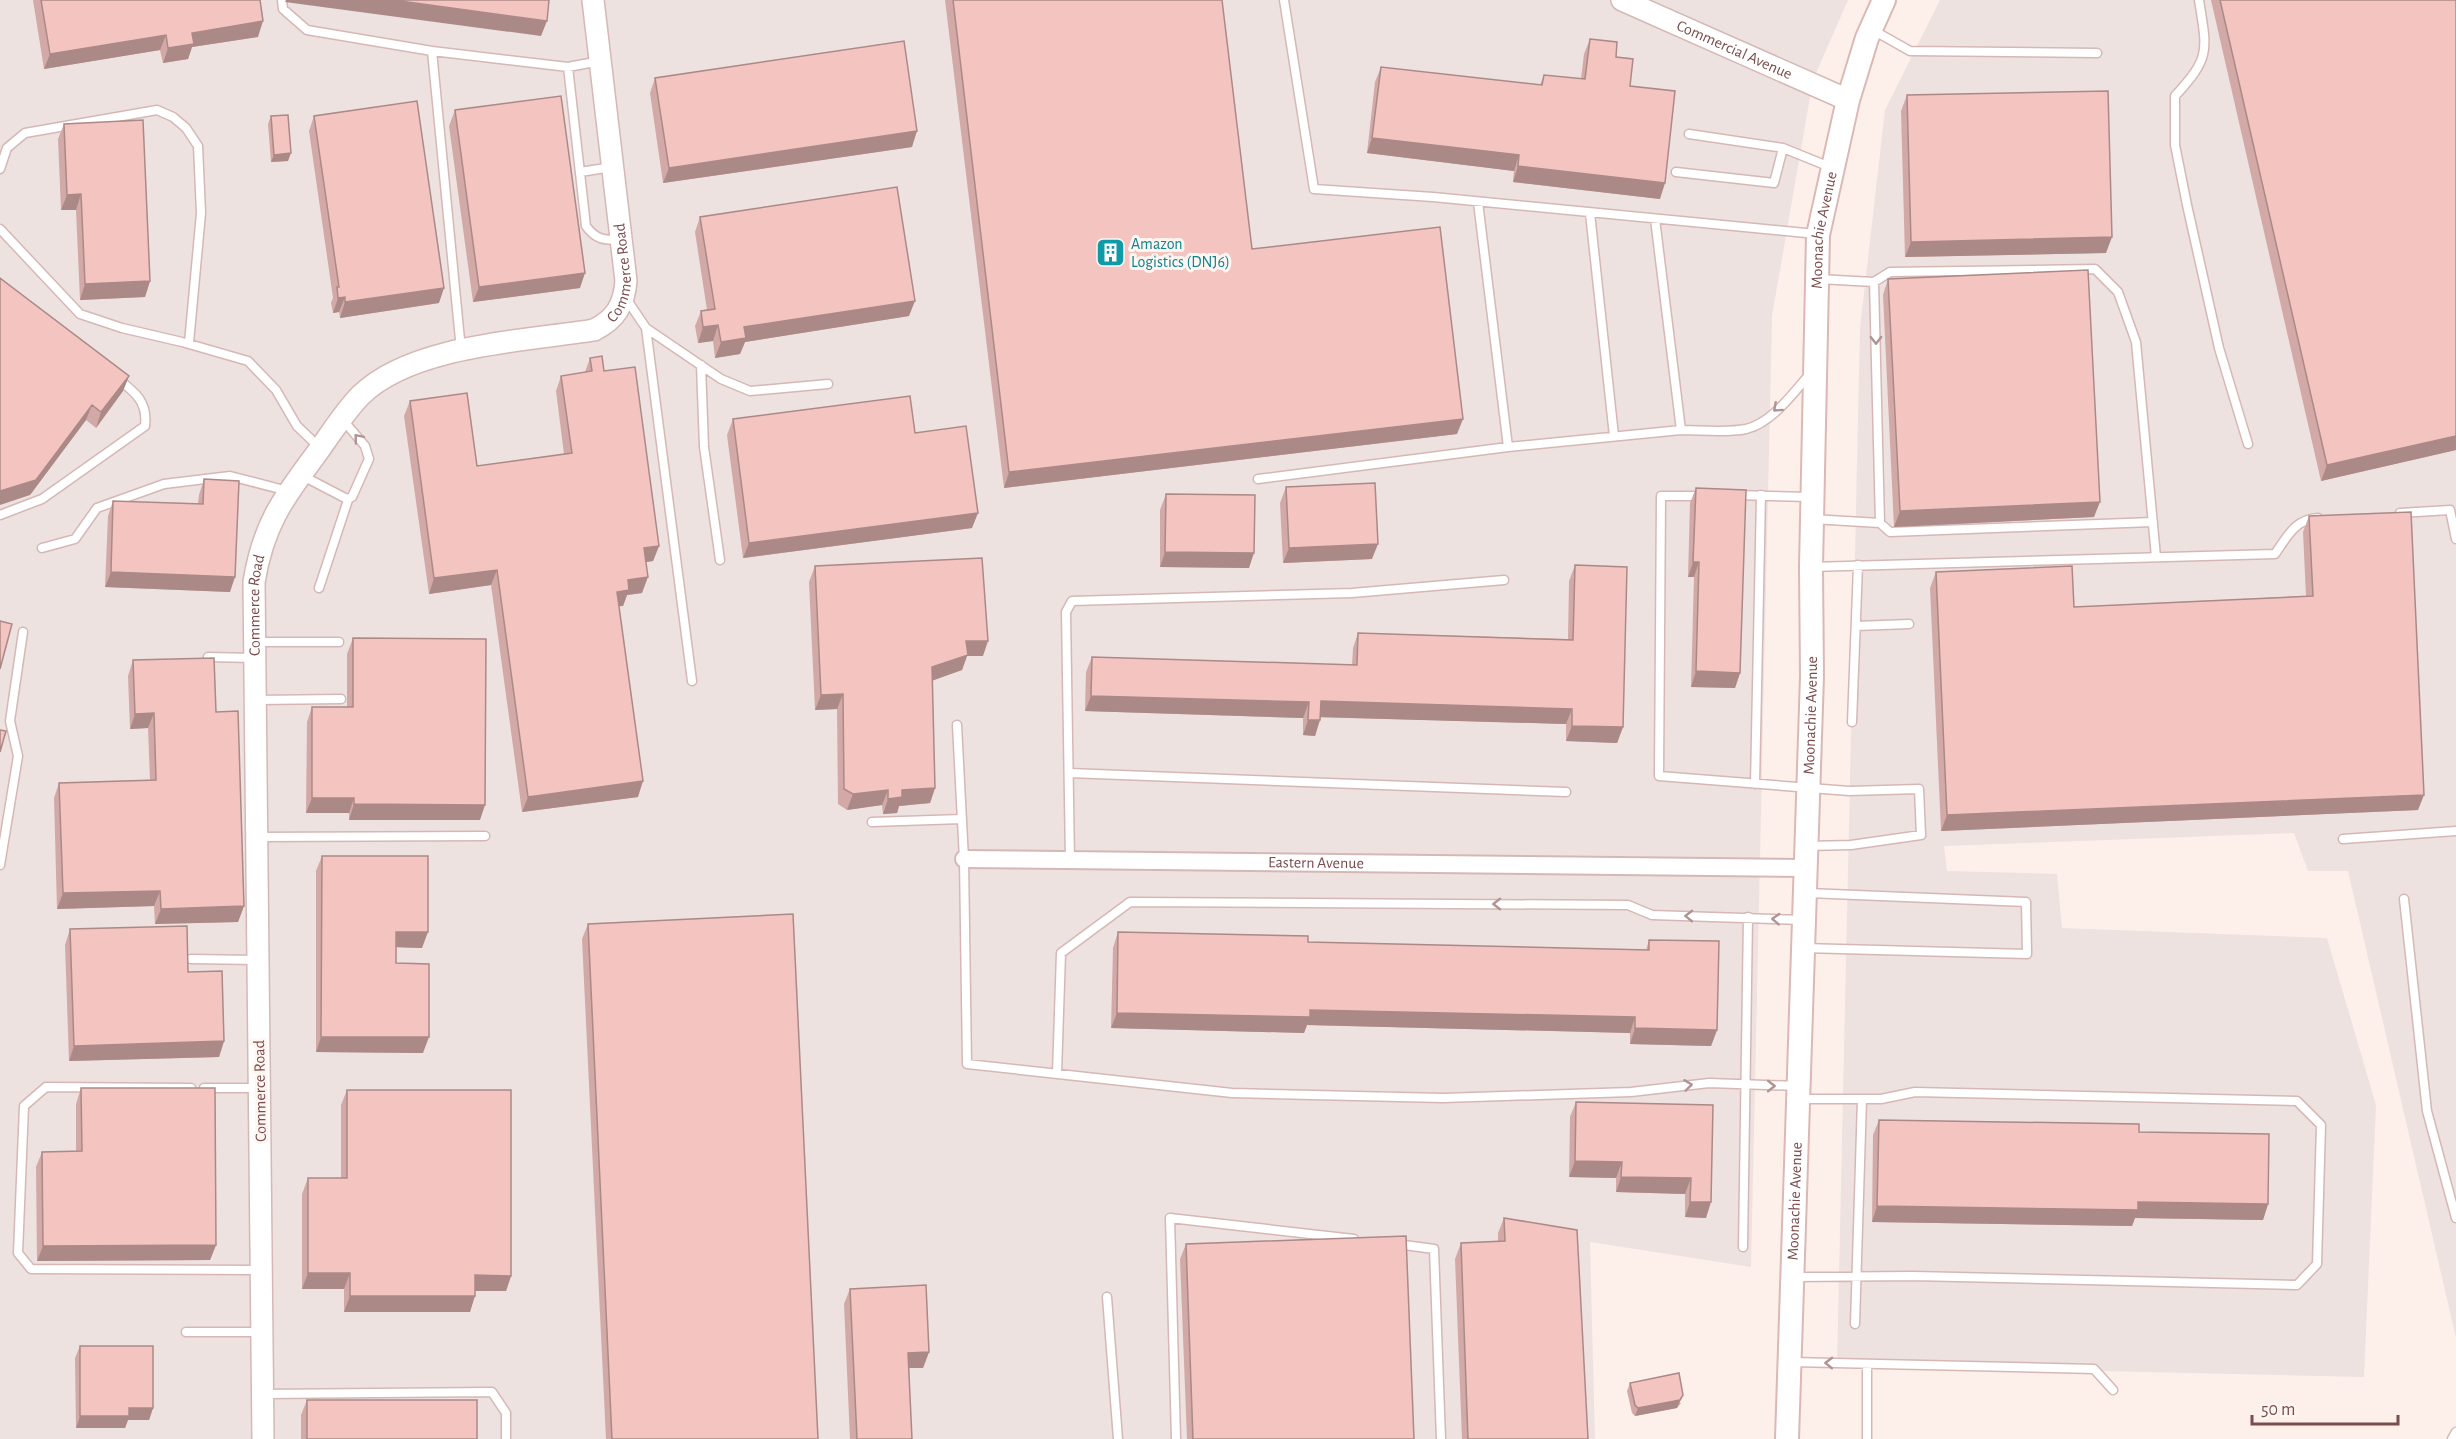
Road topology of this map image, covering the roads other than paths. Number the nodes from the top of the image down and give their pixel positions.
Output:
1 (282, 0) edge
2 (593, 0) edge
3 (1284, 0) edge
4 (1622, 0) edge
5 (1884, 0) edge
6 (2199, 0) edge
7 (1871, 29) junction
8 (432, 51) junction
9 (2097, 53) dead end
10 (600, 61) junction
11 (568, 67) junction
12 (1848, 100) junction
13 (1689, 134) dead end
14 (1783, 148) junction
15 (613, 167) junction
16 (1831, 167) junction
17 (0, 169) edge
18 (1676, 171) dead end
19 (580, 172) junction
20 (1478, 202) junction
21 (1590, 213) junction
22 (1655, 219) junction
23 (0, 229) edge
24 (1818, 234) junction
25 (621, 240) junction
26 (1817, 279) junction
27 (1874, 282) junction
28 (625, 297) junction
29 (646, 328) junction
30 (189, 344) junction
31 (461, 351) junction
32 (701, 365) junction
33 (1814, 370) junction
34 (110, 373) edge
35 (828, 384) dead end
36 (342, 419) junction
37 (1681, 430) junction
38 (1614, 436) junction
39 (2248, 444) dead end
40 (1508, 447) junction
41 (321, 449) junction
42 (1258, 479) dead end
43 (295, 483) junction
44 (1717, 495) edge
45 (1728, 495) edge
46 (1761, 495) junction
47 (348, 500) junction
48 (1812, 508) junction
49 (2394, 514) edge
50 (0, 515) edge
51 (2327, 518) edge
52 (2153, 522) junction
53 (1880, 523) junction
54 (2456, 539) edge
55 (42, 548) dead end
56 (2156, 557) junction
57 (720, 560) dead end
58 (1858, 565) junction
59 (1811, 567) junction
60 (1504, 580) dead end
61 (319, 588) dead end
62 (1909, 624) dead end
63 (1856, 627) junction
64 (23, 632) dead end
65 (339, 642) dead end
66 (254, 650) junction
67 (208, 657) edge
68 (692, 681) dead end
69 (341, 699) dead end
70 (255, 700) junction
71 (1852, 722) dead end
72 (957, 724) dead end
73 (1069, 773) junction
74 (1755, 784) junction
75 (1808, 788) junction
76 (1566, 792) dead end
77 (962, 819) junction
78 (872, 822) dead end
79 (2456, 831) edge
80 (485, 836) dead end
81 (257, 837) junction
82 (2343, 839) dead end
83 (1805, 857) junction
84 (964, 859) junction
85 (1070, 861) junction
86 (0, 865) edge
87 (1804, 893) junction
88 (2404, 899) dead end
89 (1748, 917) junction
90 (1803, 920) junction
91 (1803, 948) junction
92 (191, 959) dead end
93 (258, 960) junction
94 (1057, 1073) junction
95 (1745, 1086) junction
96 (260, 1088) junction
97 (1798, 1092) junction
98 (1862, 1099) junction
99 (2456, 1218) edge
100 (1365, 1240) edge
101 (1388, 1243) edge
102 (1743, 1247) dead end
103 (262, 1270) junction
104 (1857, 1276) junction
105 (1794, 1277) junction
106 (1107, 1297) dead end
107 (1855, 1324) dead end
108 (186, 1332) dead end
109 (262, 1332) junction
110 (1790, 1362) junction
111 (1867, 1364) junction
112 (2113, 1390) dead end
113 (262, 1394) junction
114 (2456, 1432) edge
115 (263, 1439) edge
116 (506, 1439) edge
117 (1118, 1439) edge
118 (1176, 1439) edge
119 (1440, 1439) edge
120 (1787, 1439) edge
121 (1867, 1439) edge
122 (2452, 1439) edge

1 - 8 lane
2 - 10 street, Commerce Road
3 - 20 lane
4 - 12 street, Commercial Avenue
5 - 7 main road, Moonachie Avenue
6 - 39 lane
7 - 9 lane
7 - 12 main road, Moonachie Avenue
8 - 11 lane
8 - 31 lane
10 - 11 lane
10 - 15 street, Commerce Road
11 - 19 lane
12 - 16 main road, Moonachie Avenue
13 - 14 lane
14 - 16 lane
14 - 18 lane
15 - 19 lane
15 - 25 street, Commerce Road
16 - 24 main road, Moonachie Avenue
17 - 30 lane
19 - 25 lane
20 - 21 lane
20 - 40 lane
21 - 22 lane
21 - 38 lane
22 - 24 lane
22 - 37 lane
23 - 30 lane
24 - 26 main road, Moonachie Avenue
25 - 28 street, Commerce Road
26 - 27 lane
26 - 33 main road, Moonachie Avenue
27 - 52 lane
27 -> 53 lane
28 - 29 lane
28 - 31 street, Commerce Road
29 - 32 lane
29 - 68 lane
30 - 41 lane
31 - 36 street, Commerce Road
32 - 35 lane
32 - 57 lane
33 -> 37 lane
33 - 48 main road, Moonachie Avenue
34 - 50 lane
36 - 41 street, Commerce Road
47 -> 36 lane
37 - 38 lane
38 - 40 lane
40 - 42 lane
41 - 43 street, Commerce Road
43 - 47 lane
43 - 55 lane
43 - 66 street, Commerce Road
44 - 74 lane
45 - 46 lane
46 - 48 lane
46 - 74 lane
47 - 61 lane
48 - 53 lane
48 - 59 main road, Moonachie Avenue
49 - 54 lane
51 - 56 lane
52 - 53 lane
52 - 56 lane
56 - 58 lane
58 - 59 lane
58 - 63 lane
59 - 75 main road, Moonachie Avenue
60 - 73 lane
62 - 63 lane
63 - 71 lane
64 - 86 lane
65 - 66 lane
66 - 67 lane
66 - 70 street, Commerce Road
69 - 70 lane
70 - 81 street, Commerce Road
72 - 77 lane
73 - 76 lane
73 - 85 lane
74 - 75 lane
75 - 83 main road, Moonachie Avenue
75 - 83 lane
77 - 78 lane
77 - 84 lane
79 - 82 lane
80 - 81 lane
81 - 93 street, Commerce Road
83 - 85 street, Eastern Avenue
83 - 87 main road, Moonachie Avenue
84 - 85 street, Eastern Avenue
84 - 94 lane
87 - 90 main road, Moonachie Avenue
87 - 91 lane
88 - 99 lane
90 -> 89 lane
89 -> 94 lane
89 - 95 lane
90 - 91 main road, Moonachie Avenue
91 - 97 main road, Moonachie Avenue
92 - 93 lane
93 - 96 street, Commerce Road
94 -> 95 lane
95 -> 97 lane
95 - 102 lane
96 - 103 street, Commerce Road
96 - 103 lane
97 - 98 lane
97 - 105 main road, Moonachie Avenue
98 - 104 lane
98 - 104 lane
100 - 118 lane
101 - 119 lane
103 - 109 street, Commerce Road
104 - 105 lane
104 - 107 lane
105 - 110 main road, Moonachie Avenue
106 - 117 lane
108 - 109 lane
109 - 113 street, Commerce Road
111 -> 110 lane
110 - 120 main road, Moonachie Avenue
111 - 112 lane
111 - 121 lane
113 - 115 street, Commerce Road
113 - 116 lane
114 - 122 lane

